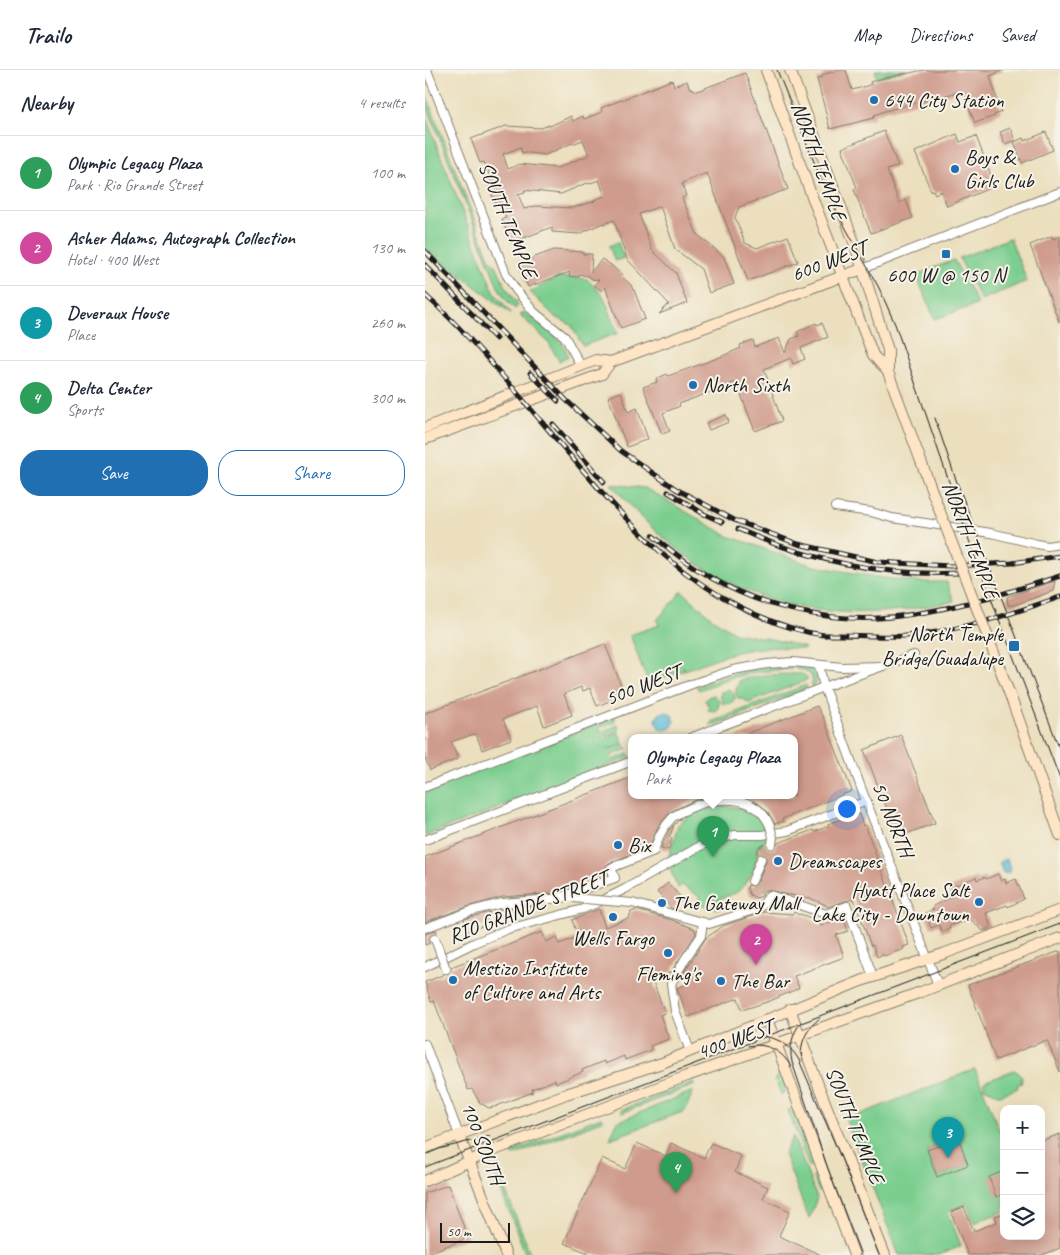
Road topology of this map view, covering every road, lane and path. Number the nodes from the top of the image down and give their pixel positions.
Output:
1 (427, 70) edge
2 (766, 70) edge
3 (790, 70) edge
4 (1060, 192) edge
5 (862, 269) junction
6 (843, 277) junction
7 (611, 362) junction
8 (581, 366) junction
9 (888, 372) junction
10 (425, 428) edge
11 (425, 439) edge
12 (835, 507) dead end
13 (1060, 544) edge
14 (914, 655) dead end
15 (819, 665) junction
16 (883, 666) junction
17 (824, 687) junction
18 (701, 734) edge
19 (628, 763) edge
20 (425, 788) edge
21 (716, 799) edge
22 (867, 801) junction
23 (1060, 835) edge
24 (425, 840) edge
25 (772, 844) dead end
26 (761, 859) tunnel mouth
27 (752, 881) dead end
28 (558, 898) junction
29 (1060, 910) edge
30 (703, 922) junction
31 (428, 927) edge
32 (1060, 938) edge
33 (929, 959) junction
34 (425, 967) edge
35 (446, 969) dead end
36 (871, 970) dead end
37 (939, 985) junction
38 (790, 1009) junction
39 (767, 1018) junction
40 (800, 1035) junction
41 (425, 1044) edge
42 (776, 1044) junction
43 (690, 1051) junction
44 (459, 1134) junction
45 (425, 1148) edge
46 (470, 1161) junction
47 (425, 1181) edge
48 (506, 1255) edge
49 (854, 1255) edge
50 (885, 1255) edge

1 - 8 street, SOUTH TEMPLE
2 - 6 street, NORTH TEMPLE
3 - 5 street, NORTH TEMPLE
4 - 5 street, 600 WEST
5 - 6 street, 600 WEST
5 - 9 street, NORTH TEMPLE
6 - 7 street, 600 WEST
6 - 9 street, NORTH TEMPLE
7 - 8 street, 600 WEST
7 - 11 street, 600 WEST
8 - 10 street, 600 WEST
9 - 23 street, NORTH TEMPLE, bridge
12 - 13 street
14 - 16 street, 500 WEST
15 - 16 street, 500 WEST
15 - 17 street, 50 NORTH
15 - 20 street, 500 WEST
16 - 17 street, 500 WEST
17 - 18 street, 500 WEST
17 - 22 street, 50 NORTH
19 - 24 street
21 - 25 street, bridge
21 - 28 street
22 - 33 street, 50 NORTH
22 - 34 street, RIO GRANDE STREET
26 - 27 street
28 - 30 street, bridge
28 - 31 street
29 - 33 street, 400 WEST
30 - 36 street
30 - 43 street
31 - 35 street, bridge
32 - 37 street, 400 WEST
33 - 37 street, 50 NORTH
33 - 38 street, 400 WEST
37 - 40 street, 400 WEST
38 - 39 street, 400 WEST
38 - 40 street, SOUTH TEMPLE
39 - 42 street
39 - 43 street, 400 WEST
40 - 42 street, 400 WEST
40 - 50 street, SOUTH TEMPLE
41 - 44 street, 100 SOUTH
42 - 46 street, 400 WEST
42 - 49 street
43 - 44 street, 400 WEST
44 - 45 street, 400 WEST
44 - 46 street, 100 SOUTH
46 - 47 street, 400 WEST
46 - 48 street, 100 SOUTH

